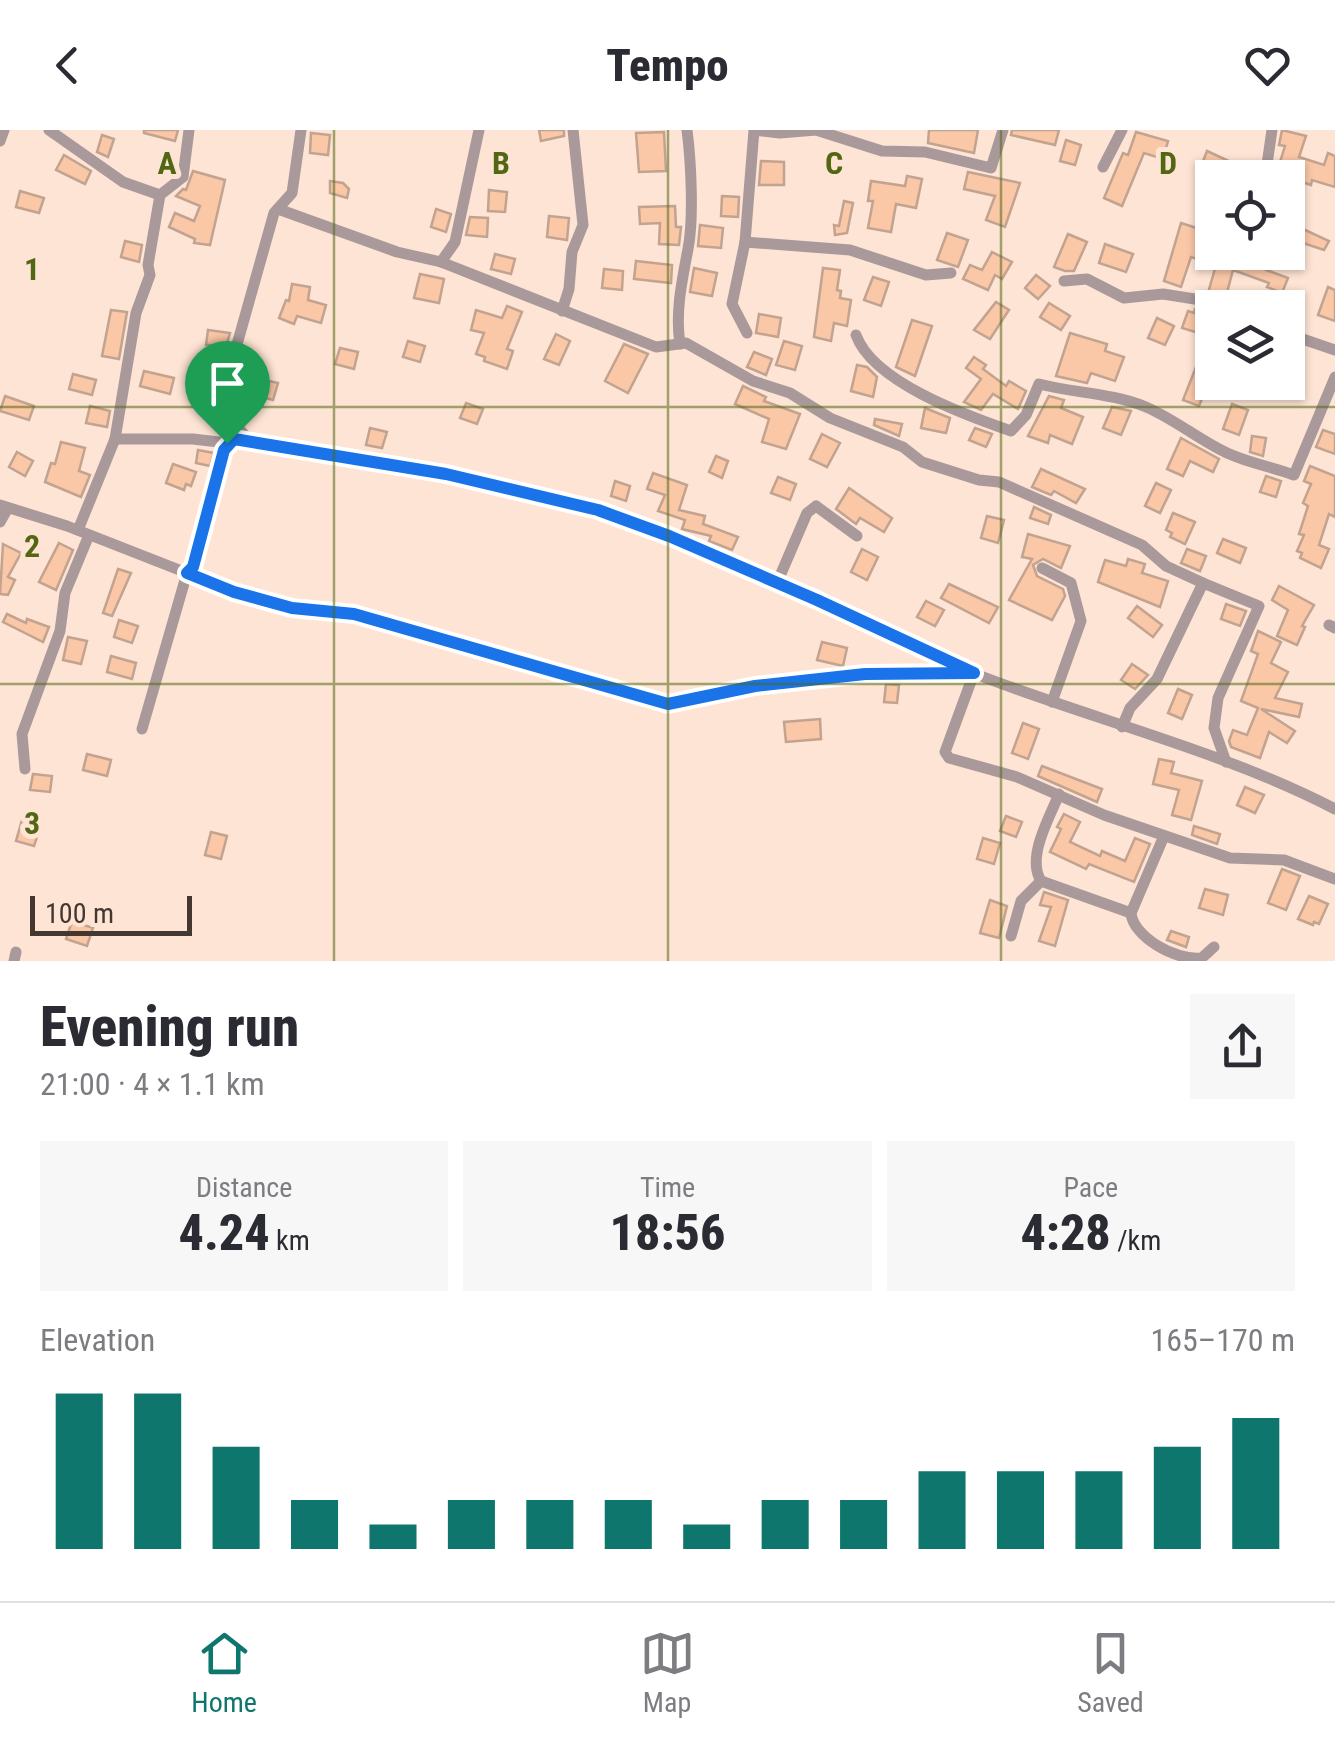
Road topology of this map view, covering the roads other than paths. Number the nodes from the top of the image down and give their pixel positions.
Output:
1 (3, 130) edge
2 (49, 130) edge
3 (189, 130) edge
4 (301, 130) edge
5 (479, 130) edge
6 (573, 130) edge
7 (687, 130) edge
8 (1004, 130) edge
9 (1122, 130) edge
10 (1272, 130) edge
11 (0, 141) edge
12 (1268, 160) edge
13 (1104, 167) dead end
14 (160, 195) junction
15 (278, 209) junction
16 (744, 242) junction
17 (442, 262) junction
18 (951, 273) dead end
19 (1064, 281) dead end
20 (1195, 299) edge
21 (562, 311) junction
22 (747, 332) dead end
23 (856, 335) dead end
24 (1305, 340) edge
25 (680, 344) junction
26 (1335, 350) edge
27 (1335, 377) edge
28 (115, 439) junction
29 (249, 440) junction
30 (227, 443) junction
31 (4, 507) edge
32 (0, 522) edge
33 (84, 533) junction
34 (857, 536) dead end
35 (1042, 568) dead end
36 (187, 573) junction
37 (777, 583) junction
38 (1202, 583) junction
39 (974, 673) junction
40 (1052, 702) junction
41 (1122, 726) junction
42 (142, 728) dead end
43 (1226, 762) junction
44 (24, 769) dead end
45 (1060, 794) junction
46 (1335, 809) edge
47 (1164, 836) junction
48 (1335, 880) edge
49 (1041, 881) junction
50 (1131, 913) junction
51 (1011, 936) dead end
52 (1214, 947) dead end

1 - 11 street
2 - 14 street
3 - 14 street
4 - 15 street
5 - 17 street
6 - 21 street
7 - 25 street
8 - 16 street
9 - 13 street
10 - 12 street
14 - 28 street
15 - 17 street
15 - 29 street
16 - 18 street
16 - 22 street
17 - 21 street
19 - 20 street
21 - 25 street
23 - 27 street
24 - 26 street
25 - 38 street
28 - 30 street
28 - 33 street
29 - 30 street
29 - 37 street
30 - 36 street
31 - 32 street
31 - 33 street
33 - 36 street
33 - 44 street
34 - 37 street
35 - 40 street
36 - 39 street
36 - 42 street
37 - 39 street
38 - 41 street
38 - 43 street
39 - 40 street
39 - 45 street
40 - 41 street
41 - 43 street
43 - 46 street
45 - 47 street
45 - 49 street
47 - 48 street
47 - 50 street
49 - 50 street
49 - 51 street
50 - 52 street

